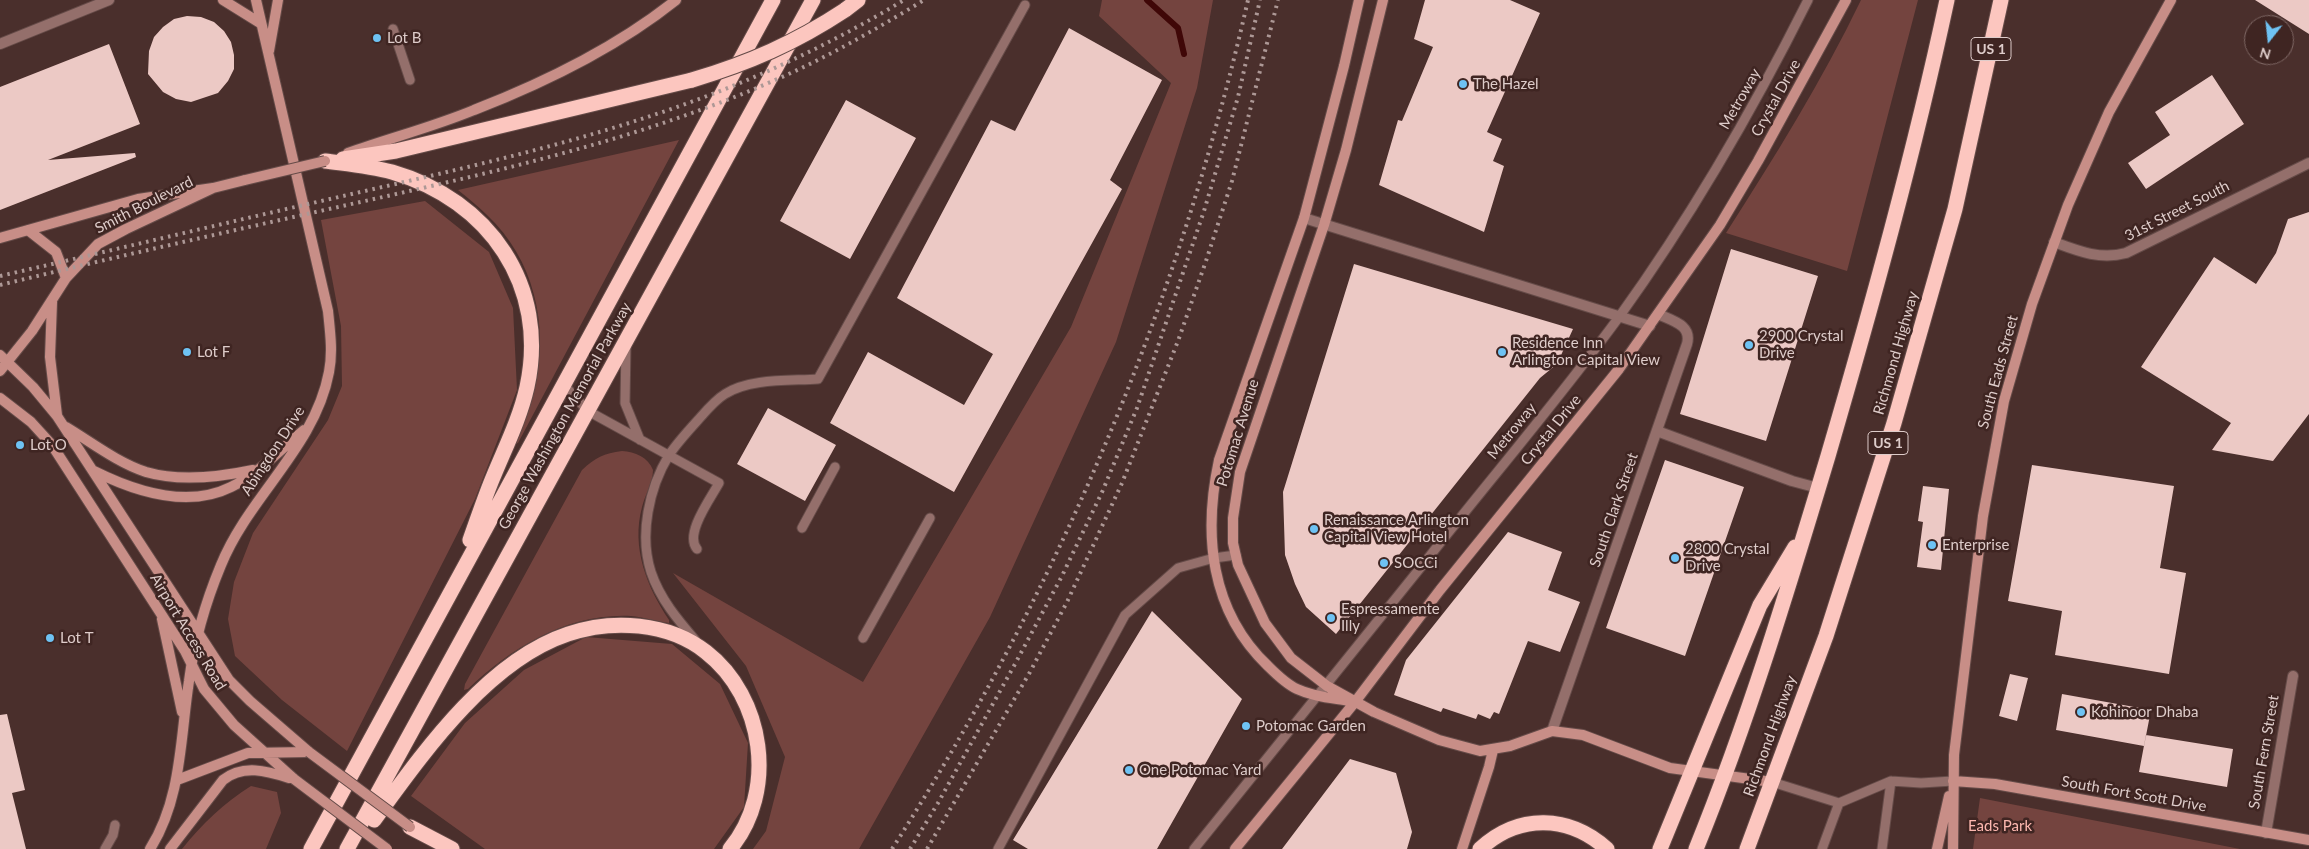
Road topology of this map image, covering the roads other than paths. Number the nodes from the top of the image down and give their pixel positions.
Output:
1 (109, 0) edge
2 (224, 0) edge
3 (256, 0) edge
4 (278, 0) edge
5 (676, 0) edge
6 (773, 0) edge
7 (813, 0) edge
8 (858, 0) edge
9 (1359, 0) edge
10 (1382, 0) edge
11 (1808, 0) edge
12 (1846, 0) edge
13 (1947, 0) edge
14 (2001, 0) edge
15 (2171, 0) edge
16 (1024, 5) dead end
17 (260, 23) junction
18 (392, 29) dead end
19 (0, 44) edge
20 (268, 56) junction
21 (410, 80) dead end
22 (325, 161) junction
23 (2309, 163) edge
24 (213, 188) junction
25 (1304, 218) junction
26 (1324, 225) junction
27 (28, 230) junction
28 (0, 238) edge
29 (2054, 242) junction
30 (66, 278) junction
31 (53, 300) junction
32 (1658, 314) junction
33 (1620, 316) junction
34 (1650, 326) junction
35 (626, 342) junction
36 (2, 357) edge
37 (0, 371) edge
38 (563, 384) junction
39 (0, 398) edge
40 (588, 411) junction
41 (57, 416) junction
42 (64, 425) junction
43 (310, 425) junction
44 (1657, 431) junction
45 (640, 440) junction
46 (669, 456) junction
47 (835, 466) dead end
48 (257, 469) junction
49 (93, 470) junction
50 (1818, 488) junction
51 (930, 518) dead end
52 (1807, 527) junction
53 (802, 528) dead end
54 (697, 549) dead end
55 (1236, 554) junction
56 (1214, 558) junction
57 (451, 590) junction
58 (160, 612) junction
59 (199, 634) junction
60 (863, 638) dead end
61 (706, 652) junction
62 (192, 663) junction
63 (2293, 676) dead end
64 (1327, 686) junction
65 (1318, 696) junction
66 (1355, 702) junction
67 (184, 720) junction
68 (1552, 731) junction
69 (1493, 750) junction
70 (261, 752) junction
71 (309, 752) junction
72 (1692, 770) junction
73 (1724, 775) junction
74 (294, 779) junction
75 (177, 780) junction
76 (1891, 781) junction
77 (1953, 781) junction
78 (1772, 782) junction
79 (1839, 803) junction
80 (115, 825) dead end
81 (410, 827) junction
82 (2266, 833) junction
83 (2309, 840) edge
84 (105, 849) edge
85 (150, 849) edge
86 (170, 849) edge
87 (311, 849) edge
88 (347, 849) edge
89 (352, 849) edge
90 (387, 849) edge
91 (436, 849) edge
92 (452, 849) edge
93 (730, 849) edge
94 (998, 849) edge
95 (1194, 849) edge
96 (1235, 849) edge
97 (1462, 849) edge
98 (1480, 849) edge
99 (1607, 849) edge
100 (1660, 849) edge
101 (1696, 849) edge
102 (1747, 849) edge
103 (1822, 849) edge
104 (1882, 849) edge
105 (1937, 849) edge
106 (1953, 849) edge

1 - 19 street
2 - 17 street
3 - 17 street, Abingdon Drive
4 - 20 street
5 - 22 street, Smith Boulevard
6 - 38 highway, George Washington Memorial Parkway
7 - 35 highway, George Washington Memorial Parkway
8 - 22 highway, bridge
9 - 25 street, Potomac Avenue
10 - 26 street, Potomac Avenue
11 - 33 lane, Metroway
12 - 32 street, Crystal Drive
13 - 50 highway, Richmond Highway
14 - 78 highway, Richmond Highway / US 1
15 - 29 street, South Eads Street
16 - 46 lane
17 - 20 street, Abingdon Drive
18 - 21 lane
20 - 43 street, Abingdon Drive
22 - 24 street, Smith Boulevard, bridge
22 - 57 highway
23 - 29 street, 31st Street South
24 - 27 street, Smith Boulevard
24 - 30 street, Smith Boulevard
25 - 26 street
25 - 56 street, Potomac Avenue
26 - 33 street
26 - 55 street, Potomac Avenue
27 - 28 street, Smith Boulevard
27 - 30 street
29 - 77 street, South Eads Street
30 - 31 street, Smith Boulevard
31 - 36 street, Smith Boulevard
31 - 41 street
32 - 34 street, Crystal Drive
32 - 44 street, South Clark Street
33 - 34 street
33 - 64 lane, Metroway
34 - 66 street, Crystal Drive
35 - 40 highway, George Washington Memorial Parkway
35 - 45 lane
36 - 37 street, Smith Boulevard
36 - 41 street
38 - 40 lane
38 - 57 highway, George Washington Memorial Parkway
39 - 58 street, Airport Access Road
40 - 45 lane
40 - 88 highway, George Washington Memorial Parkway
41 - 42 street, Airport Access Road
42 - 48 street
42 - 49 street, Airport Access Road
43 - 48 street
43 - 59 street, Abingdon Drive
44 - 50 street
44 - 68 street, South Clark Street
45 - 46 lane
46 - 54 lane
46 - 61 lane
47 - 53 lane
48 - 49 street
49 - 59 street, Airport Access Road
50 - 52 highway, Richmond Highway
51 - 60 lane
52 - 72 highway
52 - 73 highway, Richmond Highway
55 - 56 lane
55 - 64 street, Potomac Avenue
56 - 65 street, Potomac Avenue
56 - 94 lane
57 - 87 highway, George Washington Memorial Parkway
58 - 62 street, Airport Access Road
58 - 67 street
59 - 62 street, Abingdon Drive
59 - 71 street, Airport Access Road
61 - 89 highway
61 - 93 highway
62 - 67 street, Abingdon Drive
62 - 70 street, Airport Access Road
63 - 82 street, South Fern Street
64 - 65 lane, Metroway
64 - 66 street, Potomac Avenue
65 - 66 street, Potomac Avenue
65 - 95 lane, Metroway
66 - 69 street
66 - 96 street, Crystal Drive
67 - 75 street, Abingdon Drive
68 - 69 street
68 - 72 street
69 - 97 street
70 - 71 street
70 - 74 street, Airport Access Road
70 - 75 street
71 - 81 street, Airport Access Road, bridge
72 - 73 street
72 - 100 highway
73 - 78 street
73 - 101 highway, Richmond Highway
74 - 86 street
74 - 90 street, Airport Access Road, bridge
75 - 85 street, Abingdon Drive
76 - 77 lane
76 - 79 lane
76 - 104 lane
77 - 82 street, South Fort Scott Drive
77 - 105 street, South Eads Street
77 - 106 street, South Eads Street
78 - 79 lane
78 - 102 highway, Richmond Highway / US 1
79 - 103 lane
80 - 84 lane
81 - 91 street, Airport Access Road
81 - 92 highway
82 - 83 street, South Fort Scott Drive
98 - 99 highway

